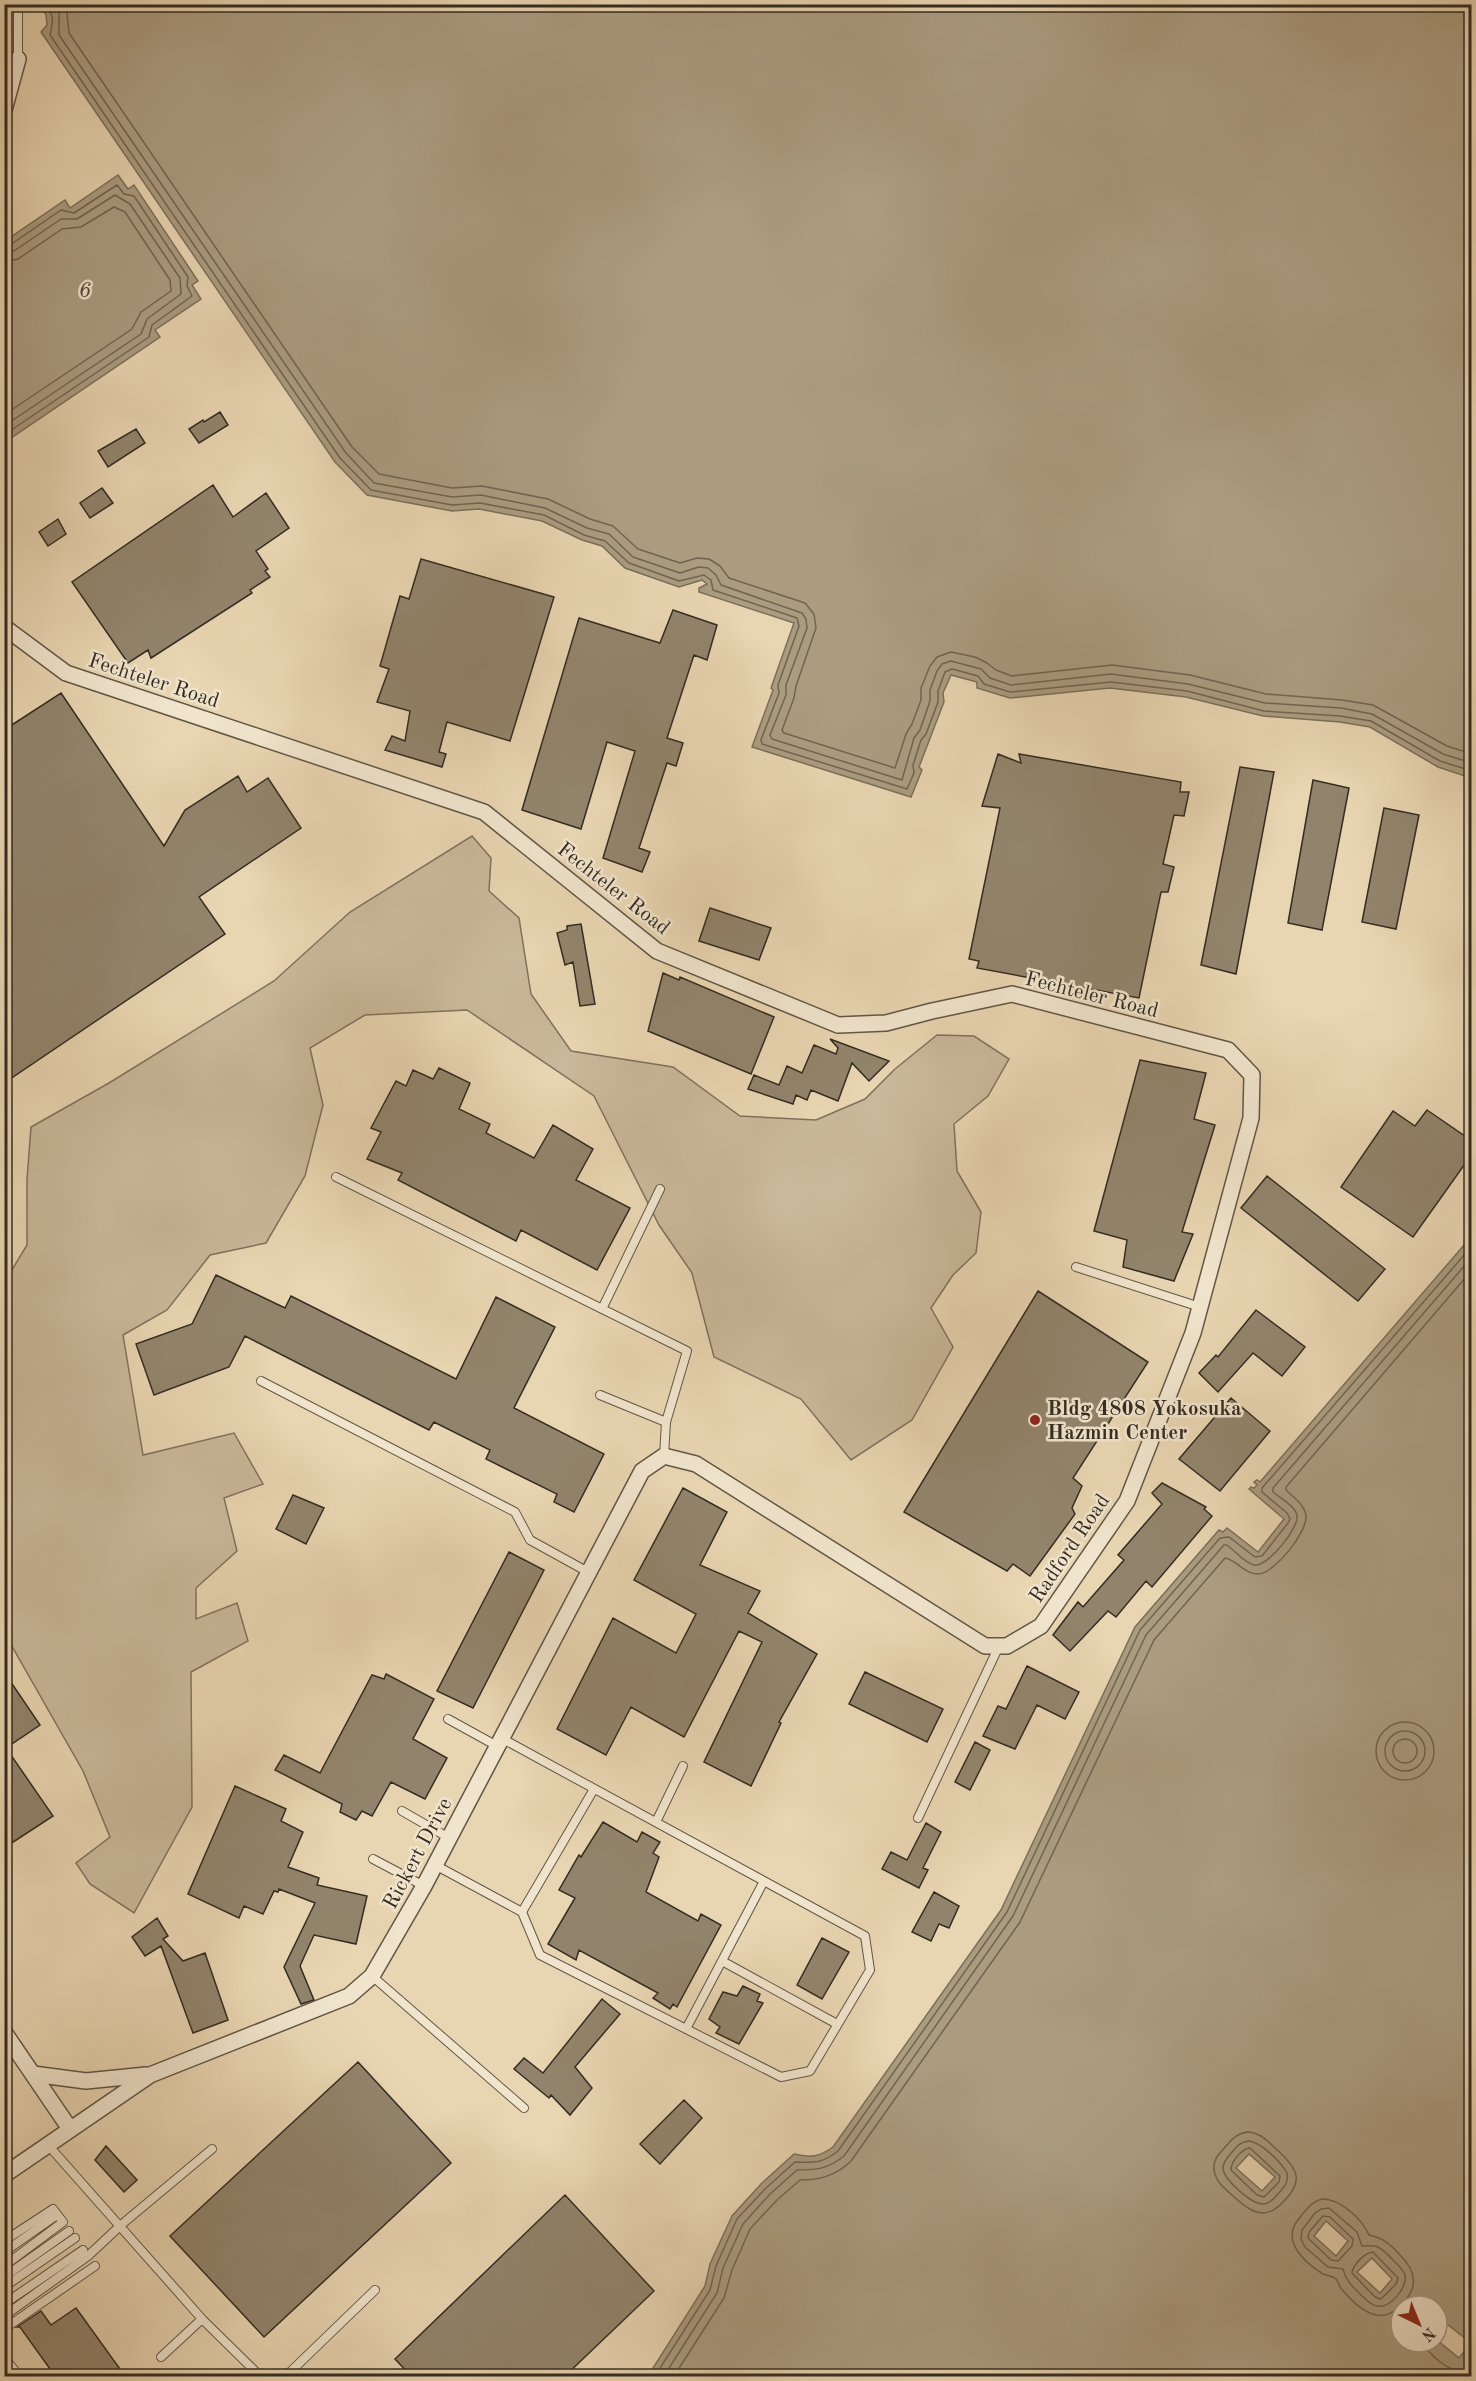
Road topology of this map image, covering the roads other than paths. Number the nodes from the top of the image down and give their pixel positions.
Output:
1 (18, 4) edge
2 (18, 59) joint
3 (4, 110) edge
4 (4, 627) edge
5 (1252, 1075) joint
6 (336, 1177) dead end
7 (660, 1189) dead end
8 (1076, 1267) dead end
9 (1200, 1307) junction
10 (602, 1309) junction
11 (261, 1381) dead end
12 (600, 1395) dead end
13 (666, 1422) junction
14 (664, 1455) junction
15 (588, 1572) junction
16 (999, 1646) junction
17 (448, 1719) dead end
18 (499, 1742) junction
19 (683, 1766) dead end
20 (594, 1789) junction
21 (402, 1811) dead end
22 (918, 1818) dead end
23 (656, 1822) junction
24 (449, 1838) junction
25 (373, 1859) dead end
26 (435, 1865) junction
27 (764, 1881) junction
28 (424, 1886) junction
29 (522, 1912) junction
30 (722, 1961) junction
31 (372, 1976) junction
32 (837, 2024) junction
33 (686, 2029) junction
34 (4, 2032) edge
35 (33, 2074) junction
36 (150, 2075) junction
37 (525, 2108) dead end
38 (70, 2129) junction
39 (48, 2145) junction
40 (212, 2149) dead end
41 (4, 2175) edge
42 (57, 2216) junction
43 (121, 2225) junction
44 (4, 2241) edge
45 (83, 2250) dead end
46 (4, 2252) edge
47 (4, 2266) edge
48 (95, 2266) dead end
49 (4, 2277) edge
50 (4, 2287) edge
51 (375, 2290) dead end
52 (4, 2304) edge
53 (4, 2316) edge
54 (202, 2319) junction
55 (4, 2329) edge
56 (4, 2357) edge
57 (161, 2357) dead end
58 (18, 2376) edge
59 (260, 2376) edge
60 (286, 2376) edge

1 - 2 lane
2 - 3 street
4 - 5 street, Fechteler Road
5 - 9 street, Radford Road
6 - 10 lane
7 - 10 lane
8 - 9 lane
9 - 16 street, Radford Road
10 - 13 lane
11 - 15 lane
12 - 13 lane
13 - 14 lane
14 - 15 street, Rickert Drive
14 - 16 street
15 - 18 street, Rickert Drive
16 - 22 lane
17 - 18 lane
18 - 20 lane
18 - 24 street, Rickert Drive
19 - 23 lane
20 - 23 lane
20 - 29 lane
21 - 24 lane
23 - 27 lane
24 - 26 street, Rickert Drive
25 - 28 lane
26 - 28 street, Rickert Drive
26 - 29 lane
27 - 30 lane
27 - 32 lane
28 - 31 street, Rickert Drive
29 - 33 lane
30 - 32 lane
30 - 33 lane
31 - 36 street, Rickert Drive
31 - 37 lane
32 - 33 lane
34 - 35 street
35 - 36 street
35 - 38 street
36 - 38 street, Rickert Drive
38 - 39 street, Rickert Drive
39 - 41 street, Rickert Drive
39 - 43 lane
40 - 43 lane
42 - 44 lane
42 - 46 lane
42 - 47 lane
43 - 53 lane
43 - 54 lane
45 - 52 lane
48 - 55 lane
49 - 50 lane
51 - 60 lane
54 - 57 lane
54 - 59 lane
56 - 58 lane

